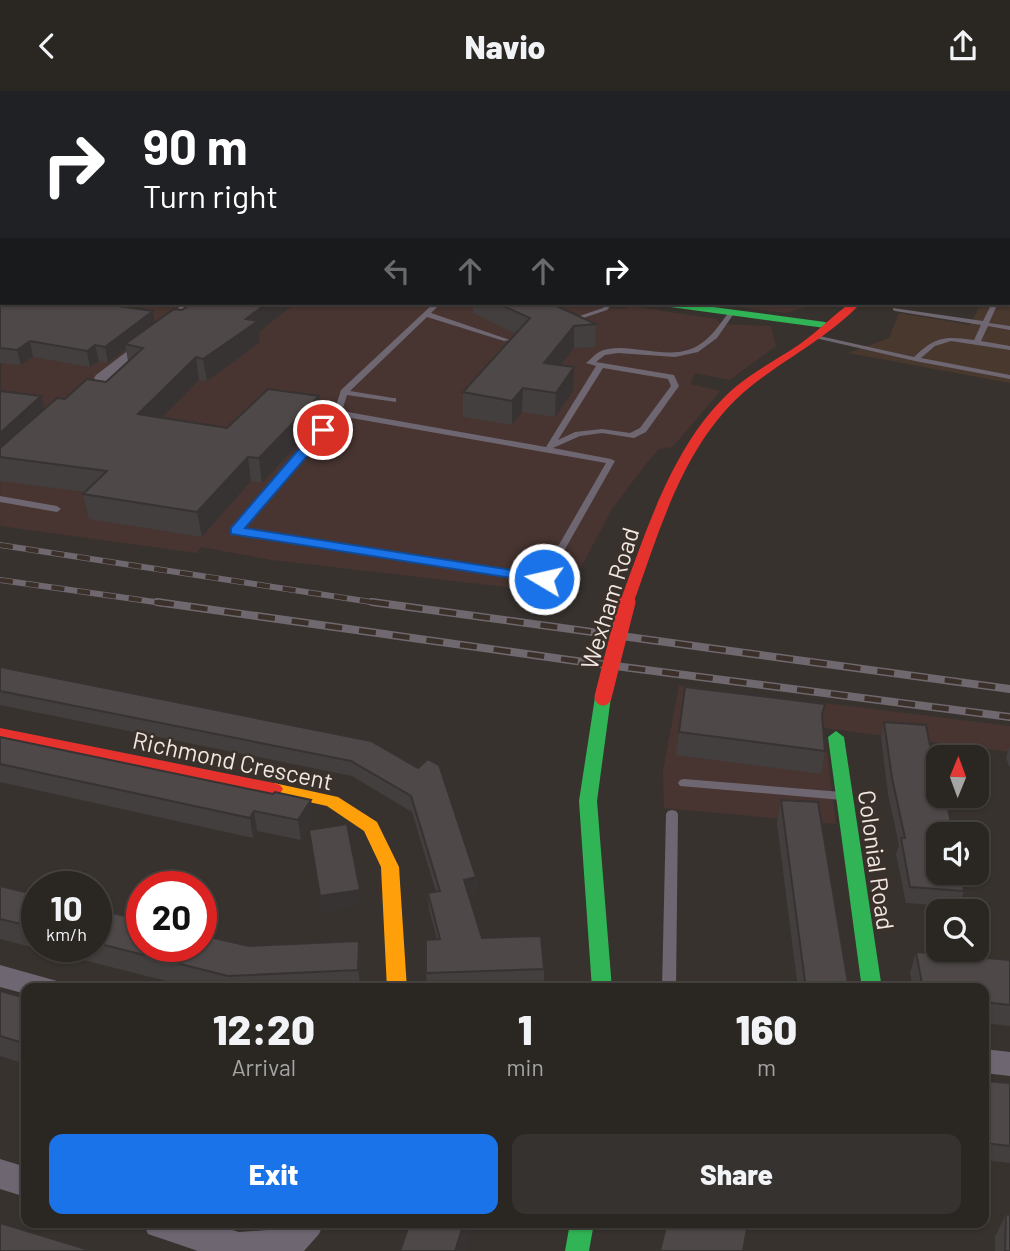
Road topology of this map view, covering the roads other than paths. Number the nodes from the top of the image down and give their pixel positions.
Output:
1 (187, 305) edge
2 (436, 305) edge
3 (608, 305) edge
4 (853, 305) edge
5 (994, 305) edge
6 (706, 306) edge
7 (895, 309) dead end
8 (733, 312) junction
9 (426, 314) junction
10 (567, 321) edge
11 (985, 324) junction
12 (1010, 328) edge
13 (820, 331) junction
14 (506, 340) edge
15 (977, 342) junction
16 (1010, 348) edge
17 (915, 359) junction
18 (601, 365) junction
19 (1010, 377) edge
20 (97, 381) edge
21 (344, 392) junction
22 (393, 400) dead end
23 (338, 413) junction
24 (550, 448) junction
25 (0, 499) edge
26 (57, 509) dead end
27 (0, 733) edge
28 (836, 737) dead end
29 (684, 783) dead end
30 (845, 796) junction
31 (672, 814) dead end
32 (0, 977) edge
33 (24, 983) edge
34 (397, 983) edge
35 (602, 983) edge
36 (669, 983) edge
37 (871, 983) edge
38 (989, 1062) edge
39 (1010, 1064) edge
40 (0, 1174) edge
41 (21, 1180) edge
42 (175, 1228) edge
43 (303, 1228) edge
44 (581, 1228) edge
45 (577, 1251) edge

1 - 20 street
2 - 9 lane
3 - 10 lane
4 - 13 street, Wexham Road
5 - 11 lane
6 - 8 street
7 - 11 lane
8 - 13 street
8 - 18 lane
9 - 14 lane
9 - 21 lane
11 - 12 lane
11 - 15 lane
13 - 17 lane
13 - 35 street, Wexham Road, bridge
15 - 16 lane
15 - 17 lane
17 - 19 lane
18 - 24 lane
18 - 24 lane
21 - 22 lane
21 - 23 lane
23 - 24 lane
23 - 24 lane
25 - 26 lane
27 - 34 street, Richmond Crescent
28 - 30 street, Colonial Road
29 - 30 lane
30 - 37 street, Colonial Road
31 - 36 lane
32 - 33 street
38 - 39 street
40 - 41 street
42 - 43 street
44 - 45 street

